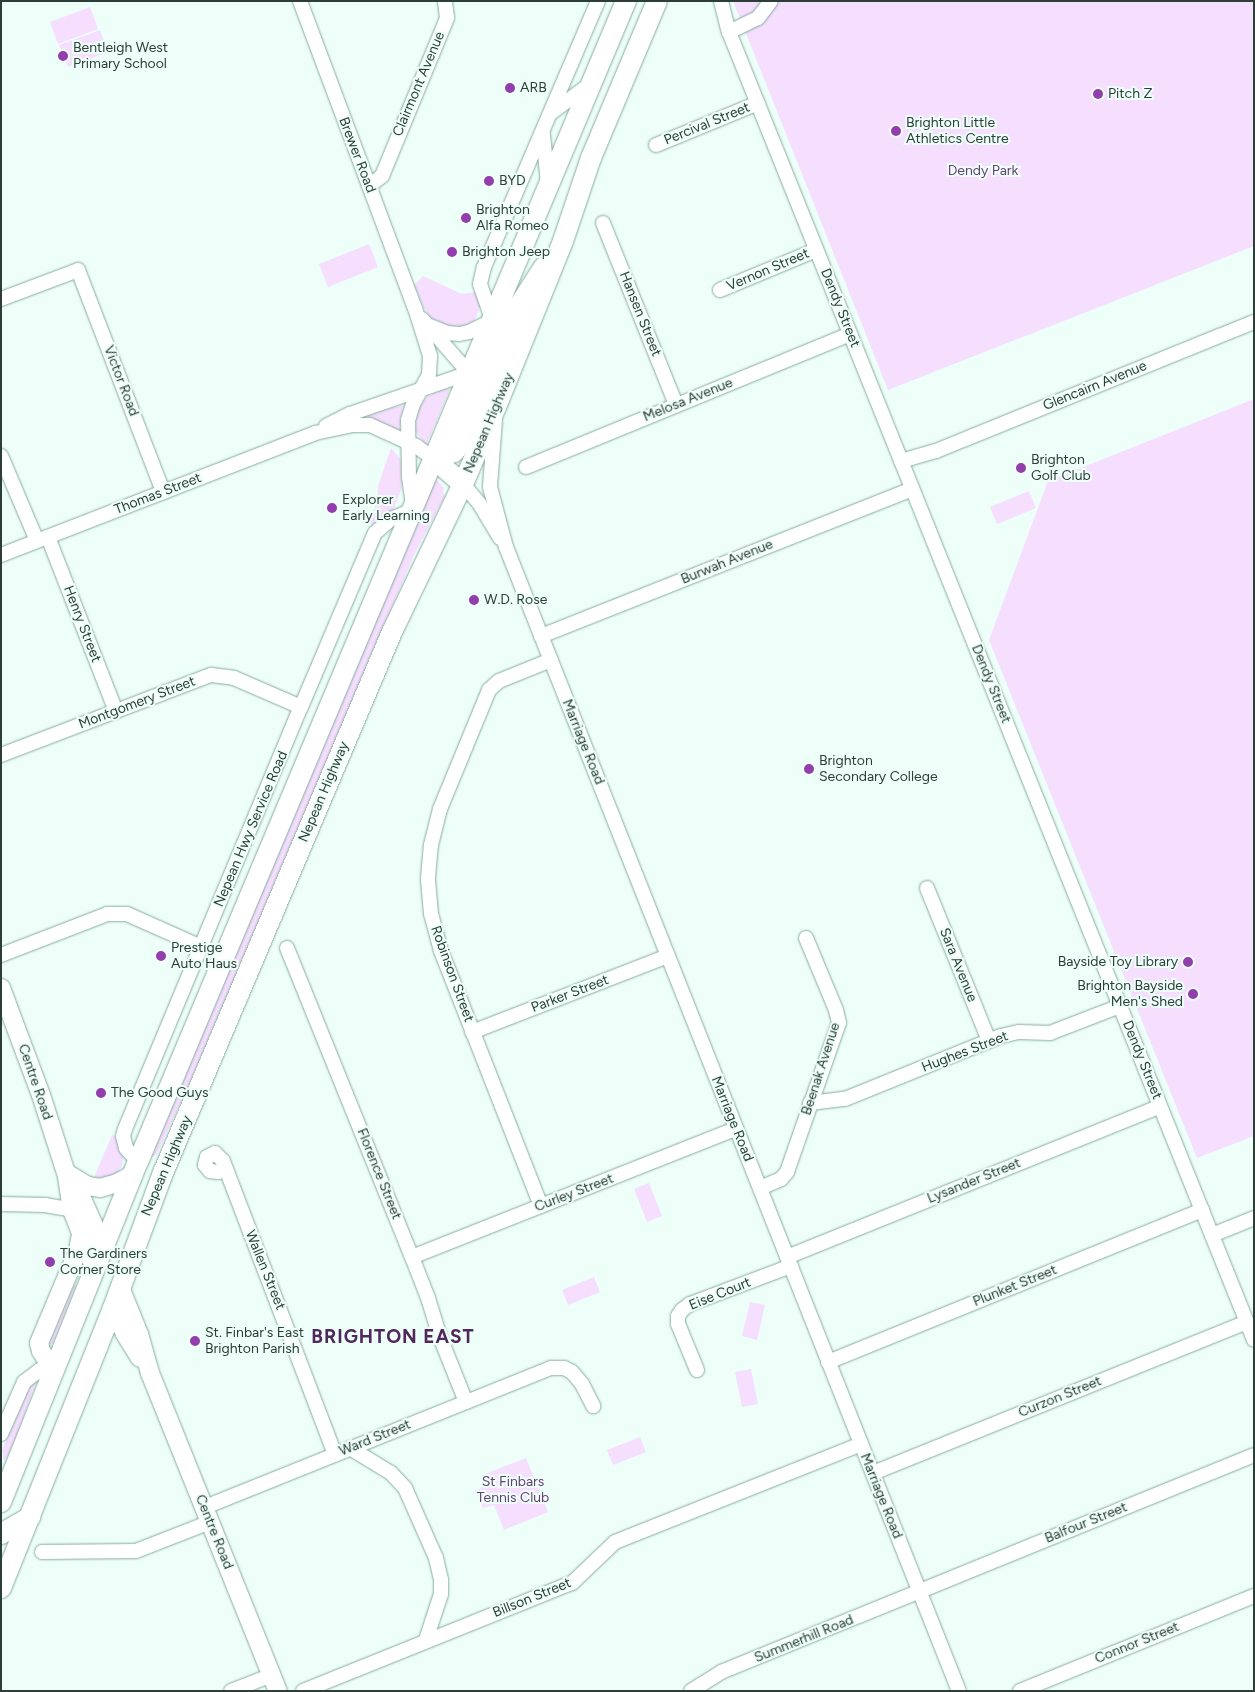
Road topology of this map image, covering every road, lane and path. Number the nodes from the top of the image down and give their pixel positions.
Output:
1 (300, 1) edge
2 (445, 1) edge
3 (598, 1) edge
4 (712, 1) edge
5 (720, 1) edge
6 (771, 1) edge
7 (622, 9) edge
8 (653, 10) edge
9 (728, 30) junction
10 (591, 83) junction
11 (758, 103) junction
12 (546, 123) junction
13 (656, 145) dead end
14 (367, 181) junction
15 (548, 186) junction
16 (603, 223) dead end
17 (561, 245) junction
18 (816, 250) junction
19 (720, 290) dead end
20 (1, 299) edge
21 (415, 308) junction
22 (498, 322) junction
23 (1254, 322) edge
24 (427, 325) junction
25 (850, 334) junction
26 (469, 373) junction
27 (423, 388) junction
28 (483, 389) junction
29 (676, 405) junction
30 (497, 406) junction
31 (315, 433) junction
32 (408, 442) junction
33 (1, 456) edge
34 (434, 459) junction
35 (903, 464) junction
36 (526, 467) dead end
37 (465, 479) junction
38 (912, 489) junction
39 (164, 492) junction
40 (494, 502) junction
41 (412, 509) junction
42 (42, 539) junction
43 (506, 547) junction
44 (1, 555) edge
45 (541, 636) junction
46 (551, 660) junction
47 (301, 707) junction
48 (116, 711) junction
49 (1, 755) edge
50 (927, 888) dead end
51 (806, 938) dead end
52 (201, 947) junction
53 (287, 948) dead end
54 (1, 955) edge
55 (668, 956) junction
56 (2, 992) edge
57 (1120, 1006) junction
58 (472, 1032) junction
59 (989, 1041) junction
60 (810, 1103) junction
61 (1160, 1106) junction
62 (736, 1129) junction
63 (136, 1168) junction
64 (226, 1170) dead end
65 (66, 1173) junction
66 (163, 1173) junction
67 (760, 1188) junction
68 (1, 1204) edge
69 (45, 1204) junction
70 (541, 1206) junction
71 (72, 1210) junction
72 (1202, 1210) junction
73 (1254, 1218) edge
74 (81, 1234) junction
75 (1212, 1235) junction
76 (104, 1248) junction
77 (412, 1257) junction
78 (789, 1261) junction
79 (95, 1269) junction
80 (120, 1287) junction
81 (113, 1308) junction
82 (1246, 1322) junction
83 (1254, 1340) edge
84 (828, 1362) junction
85 (697, 1370) dead end
86 (54, 1372) junction
87 (150, 1373) junction
88 (466, 1402) junction
89 (593, 1406) dead end
90 (1, 1434) edge
91 (861, 1444) junction
92 (350, 1448) junction
93 (335, 1454) junction
94 (1254, 1455) edge
95 (873, 1473) junction
96 (4, 1485) edge
97 (207, 1514) junction
98 (30, 1517) junction
99 (1, 1534) edge
100 (42, 1552) dead end
101 (1, 1588) edge
102 (919, 1591) junction
103 (1254, 1596) edge
104 (426, 1640) junction
105 (275, 1683) edge
106 (694, 1690) edge
107 (231, 1691) edge
108 (303, 1691) edge
109 (959, 1691) edge
110 (1020, 1691) edge

1 - 14 street, Brewer Road
2 - 14 street, Clairmont Avenue
3 - 12 street
4 - 9 street, Dendy Street
5 - 9 street, Dendy Street
6 - 9 street
7 - 8 highway
7 - 10 highway, Nepean Highway
8 - 17 highway, Nepean Highway
9 - 11 street, Dendy Street
10 - 12 street
10 - 15 highway, Nepean Highway
11 - 13 street, Percival Street
11 - 18 street, Dendy Street
12 - 15 street
12 - 22 street
14 - 21 street, Brewer Road
15 - 22 highway, Nepean Highway
16 - 29 street, Hansen Street
17 - 22 highway
17 - 30 highway, Nepean Highway
18 - 19 street, Vernon Street
18 - 25 street, Dendy Street
20 - 39 street, Victor Road
21 - 24 street, Brewer Road
21 - 27 street, Brewer Road
22 - 24 street
22 - 26 highway, Nepean Highway
22 - 28 highway
23 - 35 street, Glencairn Avenue
24 - 26 street, Brewer Road
25 - 29 street, Melosa Avenue
25 - 35 street, Dendy Street
26 - 27 street, Thomas Street
26 - 28 highway
26 - 34 highway, Nepean Highway
27 - 31 street, Thomas Street
27 - 32 street, Brewer Road
28 - 30 highway
28 - 34 highway
29 - 36 street, Melosa Avenue
30 - 37 highway, Nepean Highway
30 - 40 street, Marriage Road
31 - 32 street, Thomas Street
31 - 39 street, Thomas Street
32 - 34 street, Thomas Street
32 - 41 street, Brewer Road
33 - 42 street, Henry Street
34 - 37 highway
34 - 41 highway, Nepean Highway
35 - 38 street, Dendy Street
37 - 40 street
37 - 43 street, Marriage Road
37 - 66 highway, Nepean Highway
38 - 45 street, Burwah Avenue
38 - 57 street, Dendy Street
39 - 42 street, Thomas Street
40 - 43 street, Marriage Road
41 - 47 street, Nepean Hwy Service Road
41 - 63 highway, Nepean Highway
42 - 44 street, Thomas Street
42 - 48 street, Henry Street
43 - 45 street, Marriage Road
45 - 46 street, Marriage Road
46 - 55 street, Marriage Road
46 - 58 street, Robinson Street
47 - 48 street, Montgomery Street
47 - 52 street, Nepean Hwy Service Road
48 - 49 street, Montgomery Street
50 - 59 street, Sara Avenue
51 - 60 street, Beenak Avenue
52 - 54 street
52 - 63 street, Nepean Hwy Service Road
53 - 77 street, Florence Street
55 - 58 street, Parker Street
55 - 62 street, Marriage Road
56 - 65 main road, Centre Road
57 - 59 street, Hughes Street
57 - 61 street, Dendy Street
58 - 70 street, Robinson Street
59 - 60 street, Hughes Street
60 - 67 street, Beenak Avenue
61 - 72 street, Dendy Street
61 - 78 street, Lysander Street
62 - 67 street, Marriage Road
62 - 70 street, Curley Street
63 - 65 main road
63 - 66 highway
63 - 76 highway, Nepean Highway
64 - 93 street, Wallen Street
65 - 69 street
65 - 71 main road, Centre Road
65 - 76 main road, Centre Road
66 - 80 highway, Nepean Highway
67 - 78 street, Marriage Road
68 - 69 street
69 - 71 street
70 - 77 street, Curley Street
71 - 74 main road, Centre Road
72 - 75 street, Dendy Street
72 - 84 street, Plunket Street
73 - 75 street
74 - 79 main road, Centre Road
74 - 86 main road
75 - 82 street, Dendy Street
76 - 79 highway, Nepean Highway
76 - 80 highway, Centre Road
77 - 88 street, Florence Street
78 - 84 street, Marriage Road
78 - 85 street, Eise Court
79 - 81 highway, Centre Road
79 - 86 highway, Nepean Highway
80 - 81 highway, Nepean Highway
80 - 87 main road, Centre Road
81 - 87 main road, Centre Road
81 - 98 highway, Nepean Highway
82 - 83 street, Dendy Street
82 - 95 street, Curzon Street
84 - 91 street, Marriage Road
86 - 90 street
86 - 96 highway, Nepean Highway
87 - 97 main road, Centre Road
88 - 89 street, Ward Street
88 - 92 street, Ward Street
91 - 95 street, Marriage Road
91 - 104 street, Billson Street
92 - 93 street, Ward Street
92 - 104 street
93 - 97 street, Ward Street
94 - 102 street, Balfour Street
95 - 102 street, Marriage Road
97 - 100 street, Ward Street
97 - 105 main road, Centre Road
98 - 99 highway
98 - 101 highway, Nepean Highway
102 - 106 street, Summerhill Road
102 - 109 street, Marriage Road
103 - 110 street, Connor Street
104 - 108 street, Billson Street
105 - 107 street

